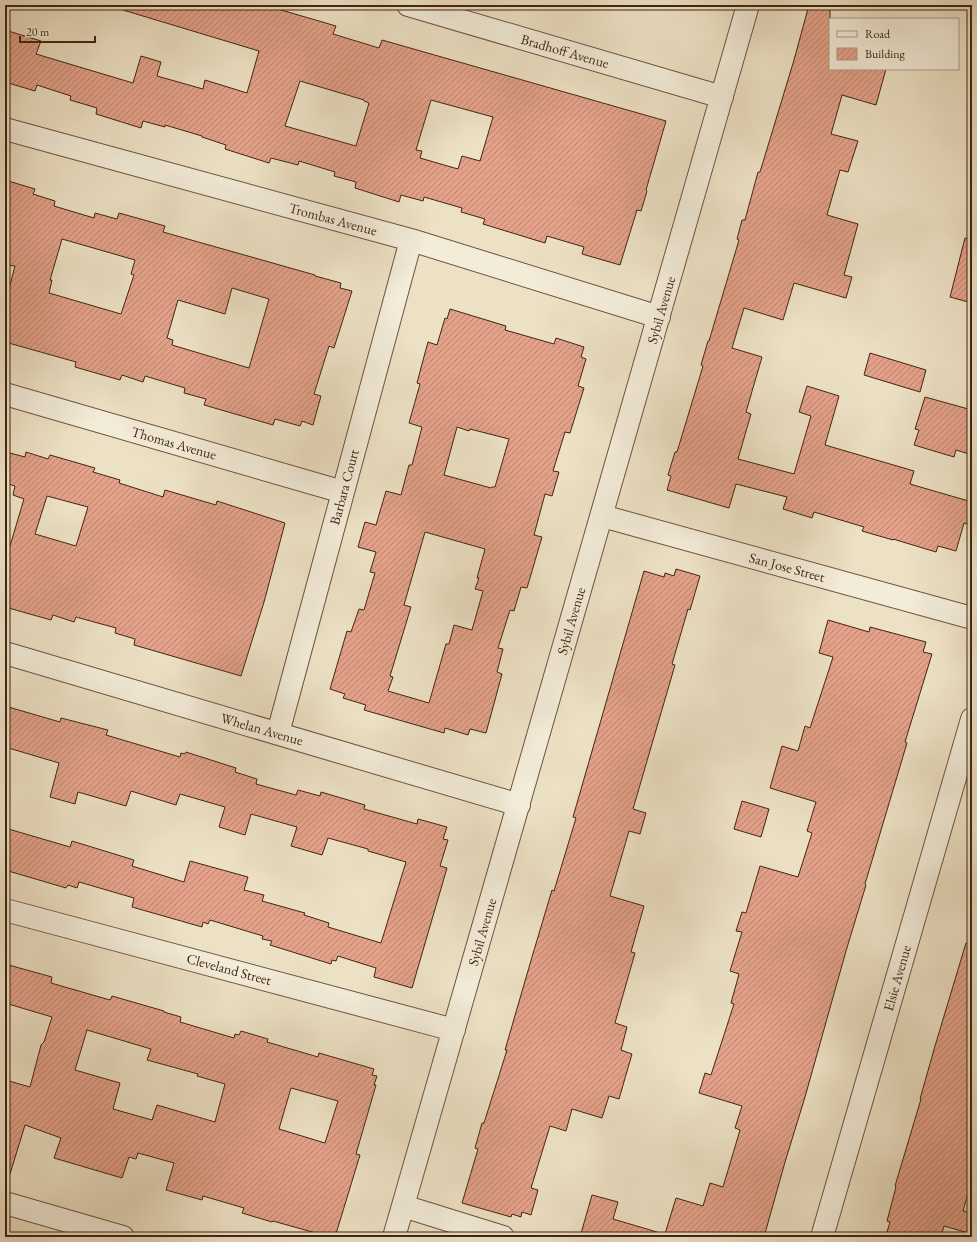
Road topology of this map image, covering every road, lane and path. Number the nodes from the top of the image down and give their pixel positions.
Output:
1 (408, 5) edge
2 (748, 5) edge
3 (722, 97) junction
4 (5, 130) edge
5 (411, 240) junction
6 (659, 317) junction
7 (5, 394) edge
8 (343, 492) junction
9 (602, 516) junction
10 (972, 618) edge
11 (5, 653) edge
12 (972, 719) edge
13 (278, 733) junction
14 (518, 804) junction
15 (5, 910) edge
16 (454, 1030) junction
17 (5, 1203) edge
18 (403, 1206) junction
19 (78, 1231) edge
20 (123, 1237) edge
21 (394, 1237) edge
22 (503, 1237) edge
23 (822, 1237) edge

1 - 3 street, Bradhoff Avenue
2 - 3 street, Sybil Avenue
3 - 6 street, Sybil Avenue
4 - 5 street, Trombas Avenue
5 - 6 street, Trombas Avenue
5 - 8 street, Barbara Court
6 - 9 street, Sybil Avenue
7 - 8 street, Thomas Avenue
8 - 13 street, Barbara Court
9 - 10 street, San Jose Street
9 - 14 street, Sybil Avenue
11 - 13 street, Whelan Avenue
12 - 23 street, Elsie Avenue
13 - 14 street, Whelan Avenue
14 - 16 street, Sybil Avenue
15 - 16 street, Cleveland Street
16 - 18 street, Sybil Avenue
17 - 19 street
18 - 21 street, Sybil Avenue
18 - 22 street
19 - 20 street

